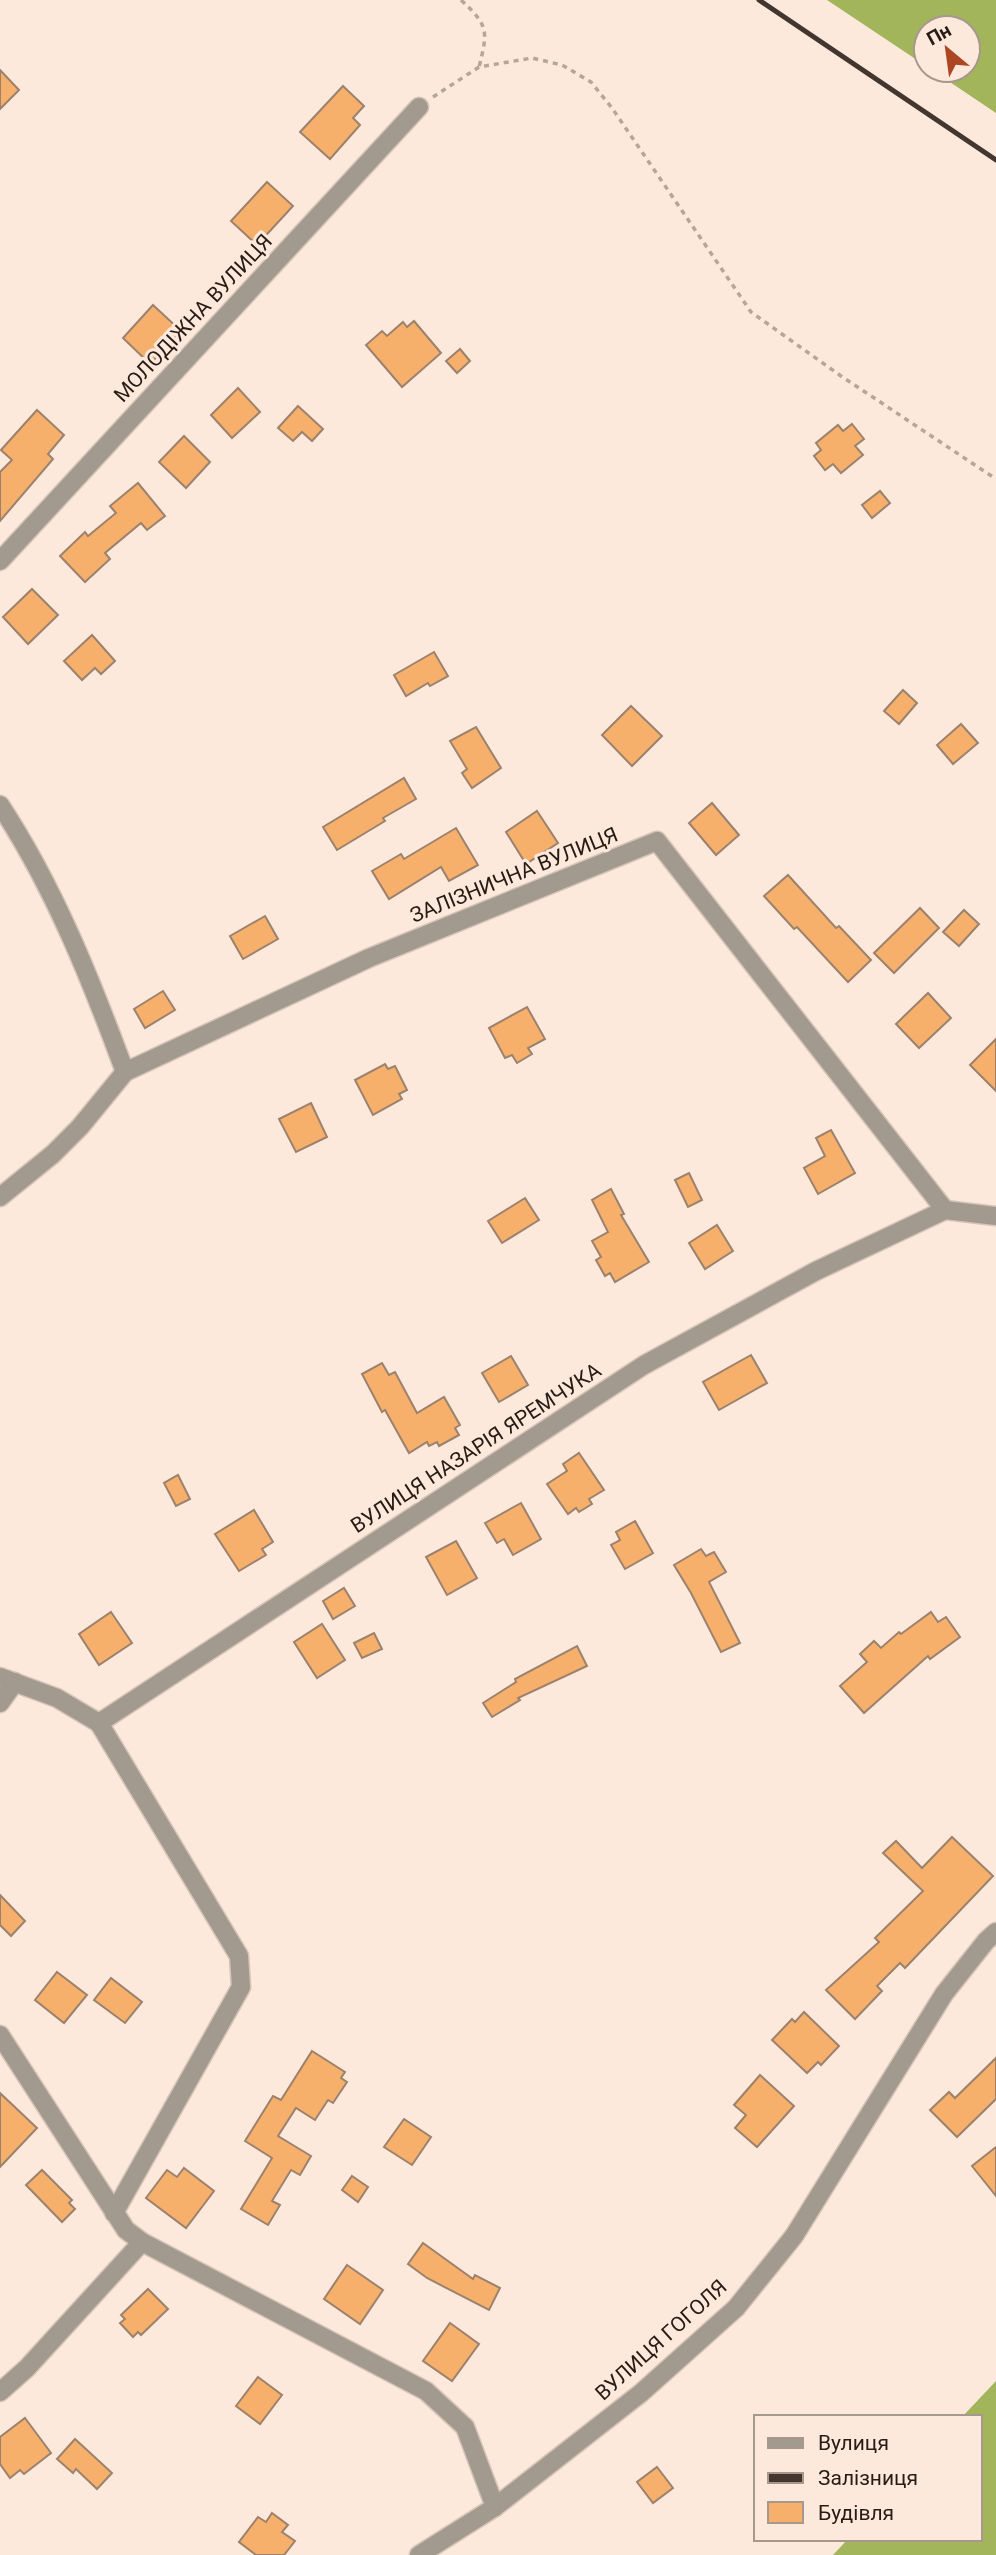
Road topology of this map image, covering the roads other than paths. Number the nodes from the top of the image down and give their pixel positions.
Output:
1 (419, 107) road end
2 (0, 561) edge
3 (0, 805) edge
4 (125, 1072) junction
5 (0, 1197) edge
6 (945, 1210) junction
7 (996, 1216) edge
8 (8, 1679) edge
9 (0, 1703) edge
10 (99, 1723) junction
11 (996, 1932) edge
12 (0, 2035) edge
13 (114, 2213) junction
14 (142, 2242) junction
15 (0, 2392) edge
16 (495, 2507) junction
17 (419, 2555) edge

1 - 2 street, МОЛОДІЖНА ВУЛИЦЯ
3 - 4 street
4 - 5 street, ЗАЛІЗНИЧНА ВУЛИЦЯ
4 - 6 street, ЗАЛІЗНИЧНА ВУЛИЦЯ
6 - 7 street
6 - 10 street, ВУЛИЦЯ НАЗАРІЯ ЯРЕМЧУКА
8 - 9 street
8 - 10 street
10 - 13 street
11 - 16 street, ВУЛИЦЯ ГОГОЛЯ
12 - 13 street
13 - 14 street
14 - 15 street
14 - 16 street
16 - 17 street, ВУЛИЦЯ ГОГОЛЯ

